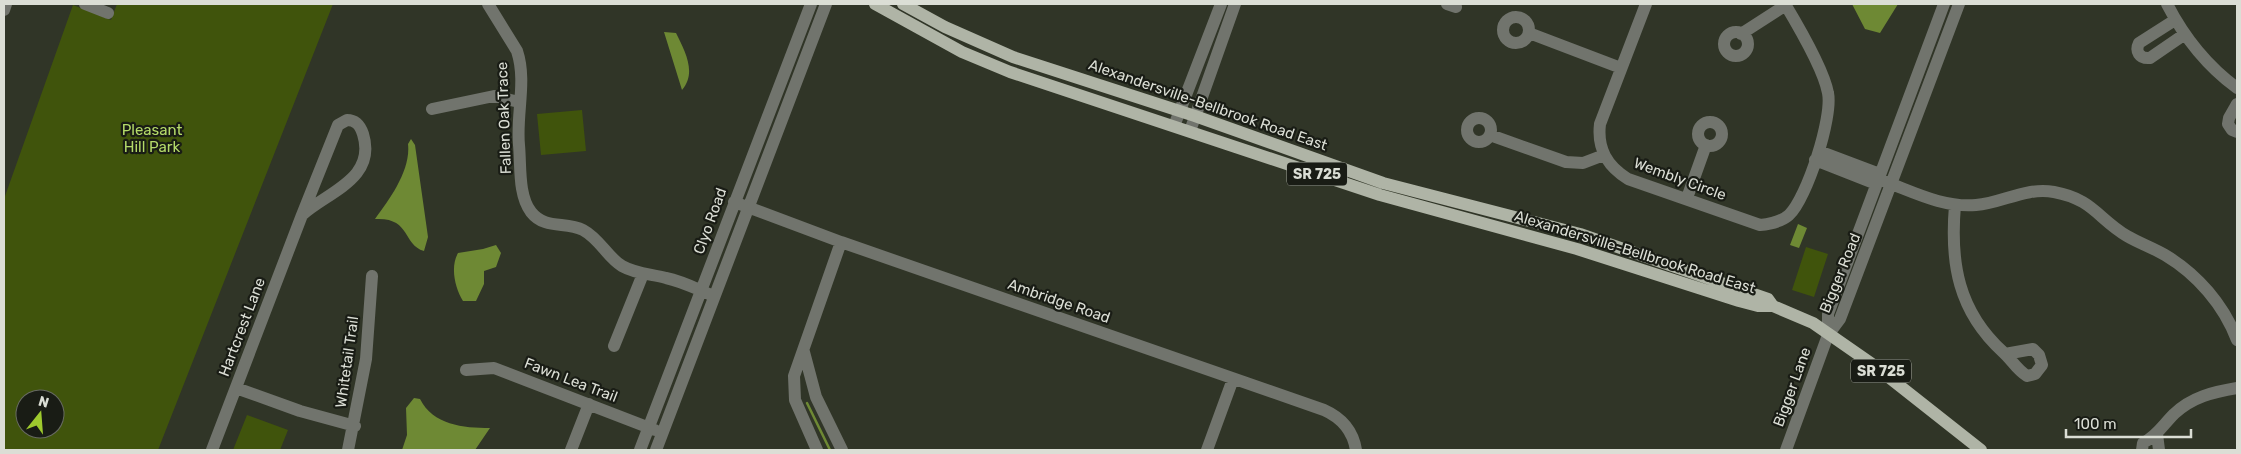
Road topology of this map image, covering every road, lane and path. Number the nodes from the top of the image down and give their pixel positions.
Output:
1 (6, 4) edge
2 (85, 4) edge
3 (488, 4) edge
4 (811, 4) edge
5 (826, 4) edge
6 (875, 4) edge
7 (903, 4) edge
8 (1221, 4) edge
9 (1235, 4) edge
10 (1646, 4) edge
11 (1944, 4) edge
12 (1959, 4) edge
13 (2167, 4) edge
14 (1786, 5) edge
15 (4, 10) edge
16 (108, 13) dead end
17 (2175, 20) junction
18 (1529, 33) dead end
19 (1741, 34) dead end
20 (2184, 34) junction
21 (1621, 68) junction
22 (2237, 88) edge
23 (519, 102) junction
24 (2237, 104) edge
25 (432, 109) dead end
26 (1179, 111) junction
27 (1195, 116) junction
28 (1174, 126) junction
29 (1190, 132) junction
30 (2237, 132) edge
31 (1490, 135) dead end
32 (1706, 146) dead end
33 (1604, 155) junction
34 (1817, 156) junction
35 (1878, 179) junction
36 (1891, 184) junction
37 (1382, 189) junction
38 (1687, 198) junction
39 (734, 202) junction
40 (1955, 205) junction
41 (748, 208) junction
42 (302, 215) junction
43 (1539, 224) junction
44 (1534, 237) junction
45 (841, 242) junction
46 (643, 274) junction
47 (372, 276) dead end
48 (701, 290) junction
49 (714, 296) junction
50 (1773, 306) junction
51 (1828, 335) junction
52 (2237, 340) edge
53 (614, 346) dead end
54 (804, 352) junction
55 (2005, 354) dead end
56 (466, 370) dead end
57 (1232, 378) junction
58 (236, 388) junction
59 (2237, 388) edge
60 (589, 404) junction
61 (354, 426) junction
62 (648, 428) junction
63 (662, 432) junction
64 (2157, 434) junction
65 (212, 450) edge
66 (348, 450) edge
67 (571, 450) edge
68 (640, 450) edge
69 (656, 450) edge
70 (817, 450) edge
71 (842, 450) edge
72 (1207, 450) edge
73 (1356, 450) edge
74 (1786, 450) edge
75 (1981, 450) edge
76 (2142, 450) edge
77 (2160, 450) edge

1 - 15 street
2 - 16 street
3 - 23 street, Fallen Oak Trace
4 - 39 street, Clyo Road
5 - 41 street, Clyo Road
6 - 28 main road, Alexandersville-Bellbrook Road East / SR 725
7 - 26 main road, Alexandersville-Bellbrook Road East / SR 725
8 - 26 street
9 - 27 street
10 - 21 street
11 - 35 street, Bigger Road
12 - 36 street, Bigger Road
13 - 17 street
14 - 19 street
14 - 34 street, Wembly Circle
17 - 20 street
17 - 20 street
18 - 21 street
20 - 22 street
21 - 33 street
23 - 25 street
23 - 46 street, Fallen Oak Trace
24 - 30 street
26 - 27 main road, Alexandersville-Bellbrook Road East / SR 725
26 - 28 street
27 - 29 street
27 - 37 main road, Alexandersville-Bellbrook Road East / SR 725
28 - 29 main road, Alexandersville-Bellbrook Road East / SR 725
29 - 37 main road, Alexandersville-Bellbrook Road East / SR 725
31 - 33 street
32 - 38 street
33 - 38 street, Wembly Circle
34 - 35 street
34 - 38 street, Wembly Circle
35 - 36 street
35 - 51 street, Bigger Road
36 - 40 street
36 - 51 street, Bigger Road
37 - 43 main road, Alexandersville-Bellbrook Road East / SR 725
37 - 44 main road, Alexandersville-Bellbrook Road East / SR 725
39 - 41 street, Ambridge Road
39 - 48 street, Clyo Road
40 - 52 street
40 - 55 street
41 - 45 street, Ambridge Road
41 - 49 street, Clyo Road
42 - 42 street, Hartcrest Lane
42 - 58 street, Hartcrest Lane
43 - 44 main road
43 - 50 main road, Alexandersville-Bellbrook Road East / SR 725
44 - 50 main road, Alexandersville-Bellbrook Road East / SR 725
45 - 54 street
45 - 57 street, Ambridge Road
46 - 48 street, Fallen Oak Trace
46 - 53 street
47 - 61 street, Whitetail Trail
48 - 49 street, Fallen Oak Trace
48 - 62 street, Clyo Road
49 - 63 street, Clyo Road
50 - 51 main road, SR 725
51 - 74 street, Bigger Lane
51 - 75 main road, SR 725
54 - 70 street
54 - 71 street
56 - 60 street, Fawn Lea Trail
57 - 72 street
57 - 73 street, Ambridge Road
58 - 61 street
58 - 65 street, Hartcrest Lane
59 - 64 street
60 - 62 street, Fawn Lea Trail
60 - 67 street
61 - 66 street, Whitetail Trail
62 - 63 street, Fawn Lea Trail
62 - 68 street, Clyo Road
63 - 69 street, Clyo Road
64 - 76 street
64 - 77 street

